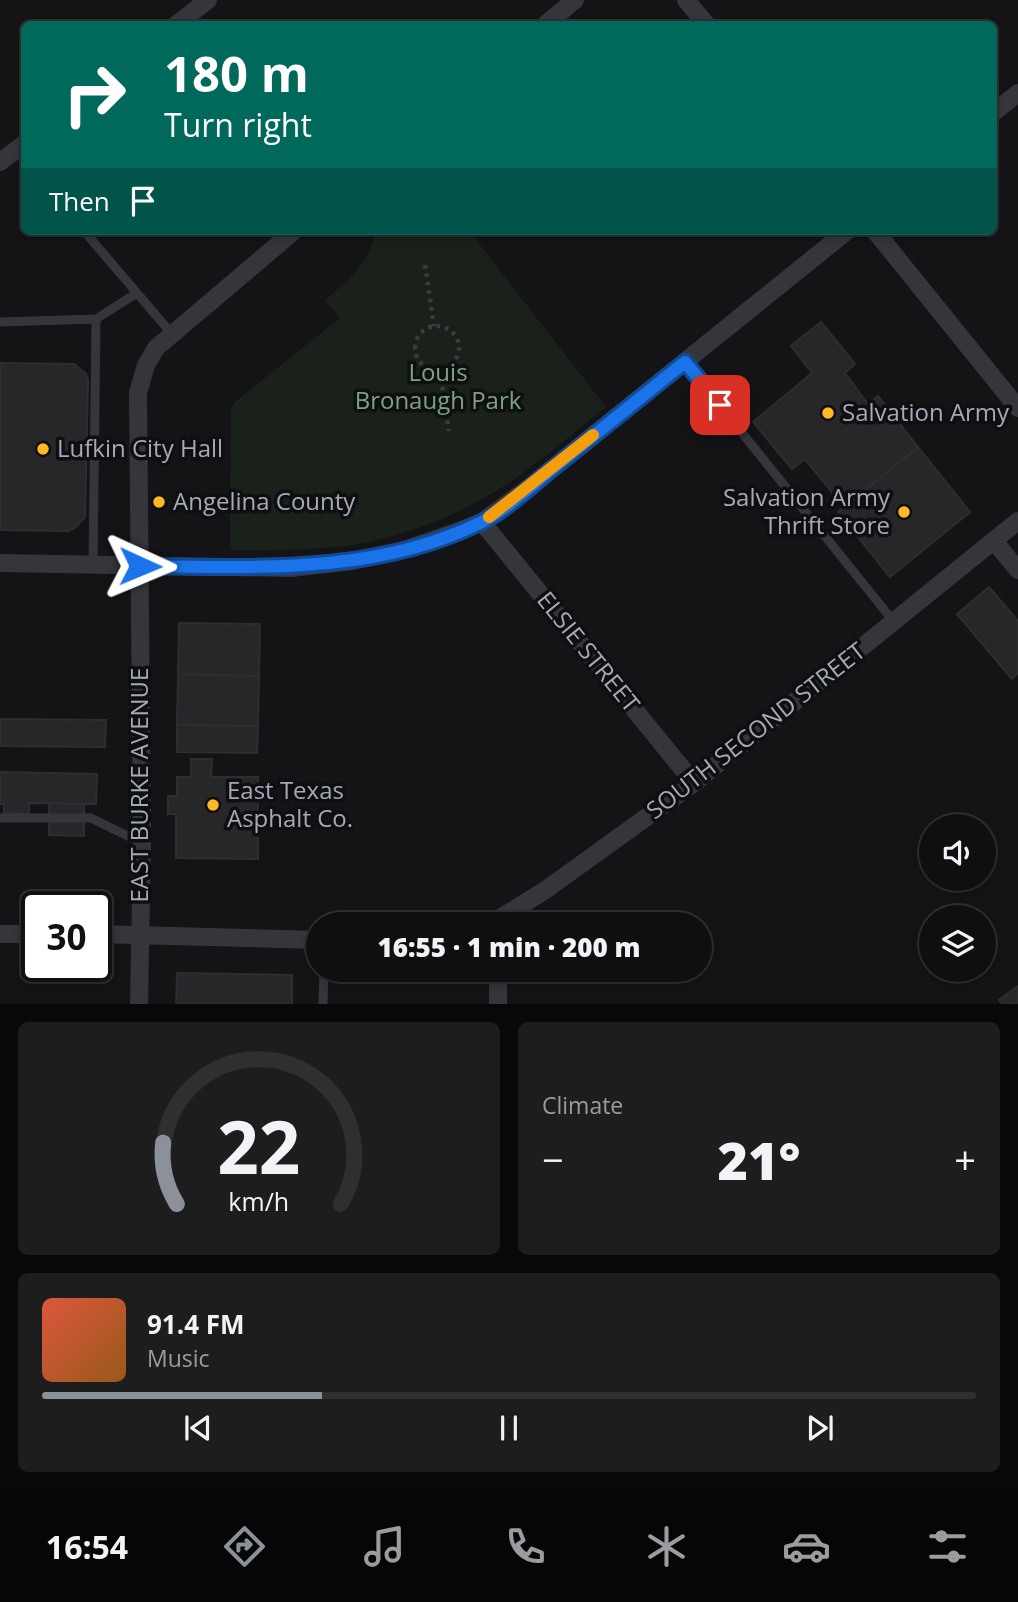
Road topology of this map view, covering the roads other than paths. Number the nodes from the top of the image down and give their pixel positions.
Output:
1 (208, 0) edge
2 (575, 0) edge
3 (686, 0) edge
4 (181, 21) edge
5 (550, 21) edge
6 (704, 21) edge
7 (1018, 93) edge
8 (997, 110) edge
9 (21, 152) edge
10 (0, 162) edge
11 (88, 235) edge
12 (290, 235) edge
13 (842, 235) edge
14 (879, 235) edge
15 (137, 293) junction
16 (96, 319) junction
17 (0, 322) edge
18 (172, 334) junction
19 (685, 362) junction
20 (1018, 408) edge
21 (1018, 521) edge
22 (482, 522) junction
23 (995, 541) junction
24 (0, 563) edge
25 (93, 565) junction
26 (140, 566) junction
27 (1018, 570) edge
28 (894, 622) junction
29 (694, 783) junction
30 (0, 818) edge
31 (142, 843) junction
32 (510, 912) edge
33 (0, 934) edge
34 (21, 934) edge
35 (112, 934) edge
36 (139, 934) junction
37 (306, 940) edge
38 (324, 982) edge
39 (498, 982) edge
40 (139, 1003) edge
41 (323, 1003) edge
42 (498, 1003) edge

1 - 4 street
2 - 5 street
3 - 6 street
7 - 8 street
9 - 10 street
11 - 15 lane
12 - 18 street, EAST BURKE AVENUE
13 - 19 street
14 - 20 street
15 - 16 lane
15 - 18 lane
16 - 17 lane
16 - 25 lane
18 - 26 street, EAST BURKE AVENUE
19 - 22 street
19 - 28 lane
21 - 23 street, SOUTH SECOND STREET
22 - 26 street
22 - 29 street, ELSIE STREET
23 - 27 street
23 - 28 street, SOUTH SECOND STREET
24 - 25 street
25 - 26 street
26 - 31 street, EAST BURKE AVENUE
28 - 29 street, SOUTH SECOND STREET
29 - 32 street, SOUTH SECOND STREET
30 - 31 lane
31 - 36 street, EAST BURKE AVENUE
33 - 34 street
35 - 36 street
36 - 37 street
36 - 40 street, EAST BURKE AVENUE
38 - 41 lane
39 - 42 street

